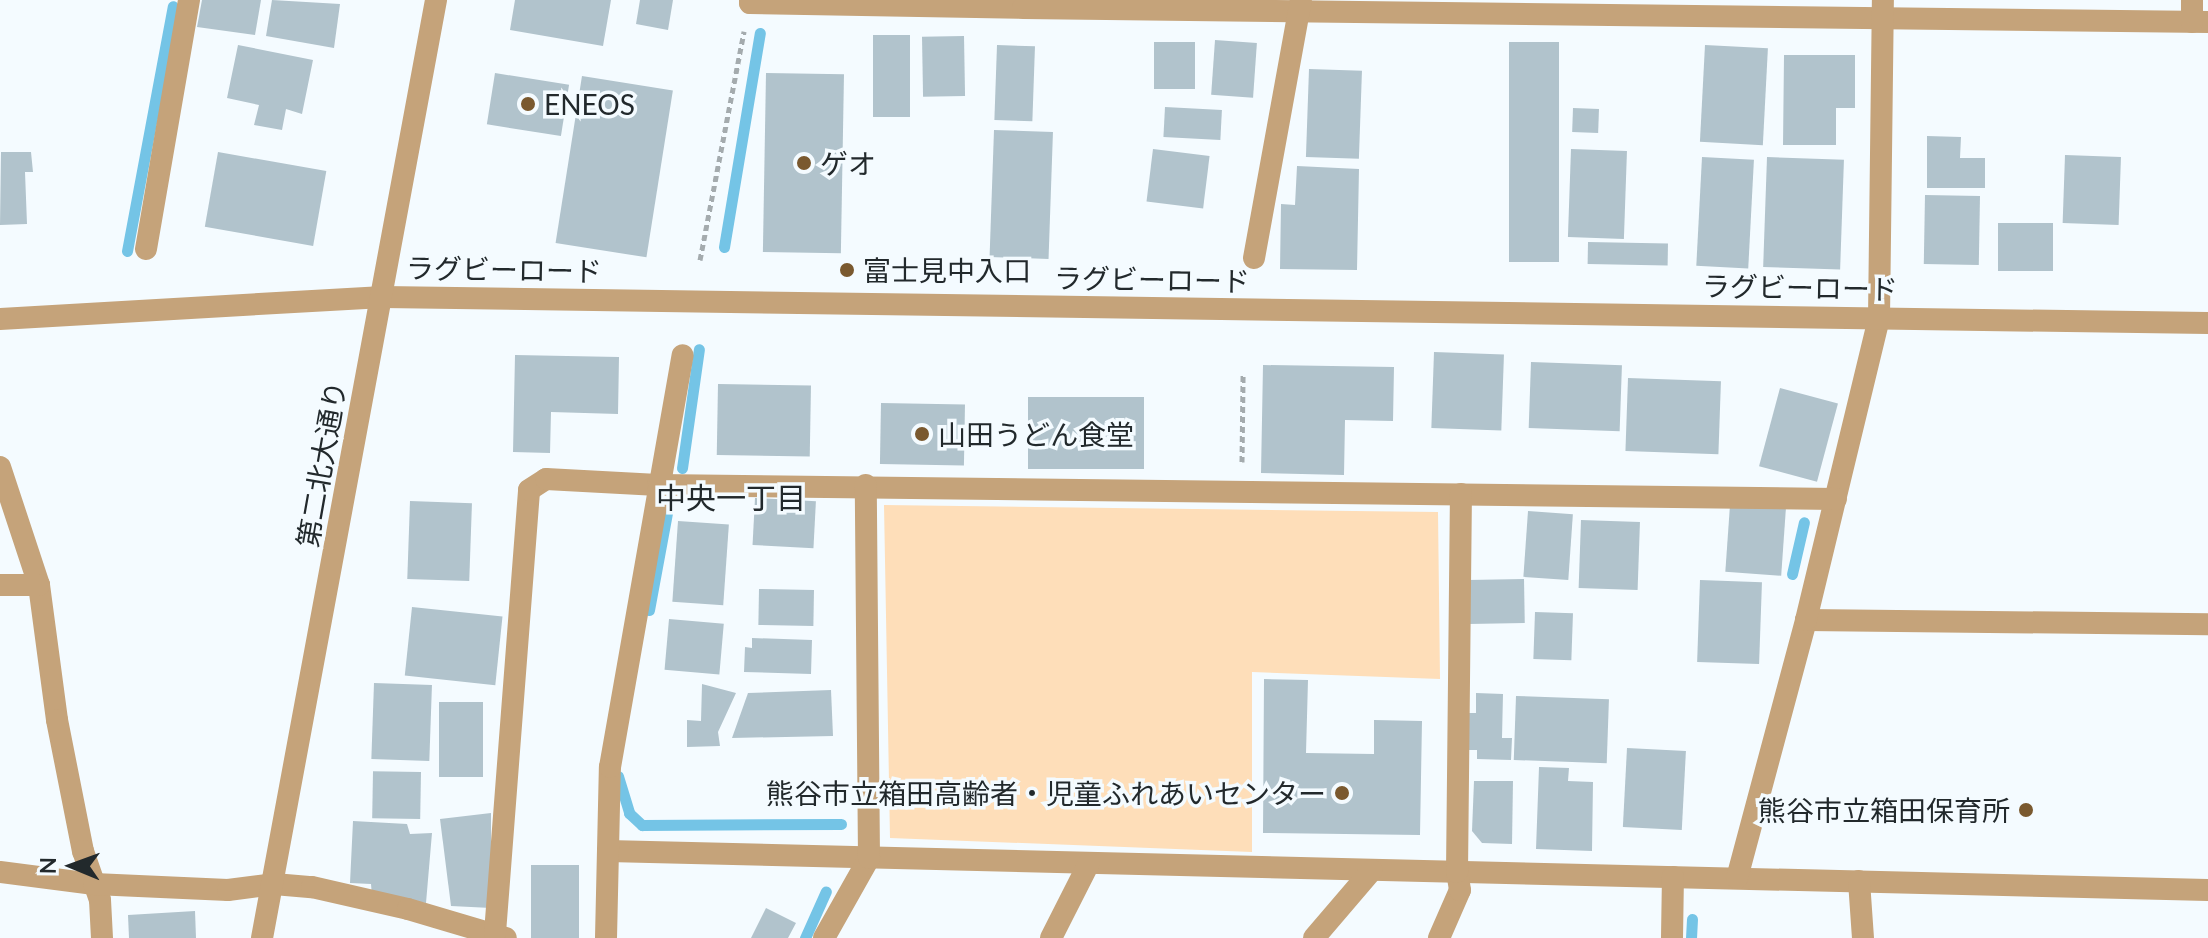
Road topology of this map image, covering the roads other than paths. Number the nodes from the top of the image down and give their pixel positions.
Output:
1 (189, 0) edge
2 (436, 0) edge
3 (750, 1) edge
4 (1024, 4) edge
5 (1300, 5) edge
6 (1592, 7) edge
7 (1882, 10) edge
8 (2197, 15) edge
9 (146, 249) dead end
10 (1254, 258) dead end
11 (383, 297) junction
12 (1879, 318) junction
13 (0, 319) edge
14 (2208, 323) edge
15 (683, 355) dead end
16 (0, 467) edge
17 (658, 485) junction
18 (866, 485) junction
19 (1461, 494) junction
20 (1836, 499) junction
21 (0, 585) edge
22 (39, 585) junction
23 (1806, 620) junction
24 (2208, 624) edge
25 (608, 851) junction
26 (869, 858) junction
27 (1089, 863) junction
28 (1372, 870) junction
29 (0, 872) edge
30 (1457, 872) junction
31 (1673, 877) junction
32 (1737, 878) junction
33 (1859, 881) junction
34 (94, 884) junction
35 (274, 884) junction
36 (2208, 890) edge
37 (501, 936) edge
38 (102, 938) edge
39 (262, 938) edge
40 (606, 938) edge
41 (824, 938) edge
42 (1051, 938) edge
43 (1314, 938) edge
44 (1439, 938) edge
45 (1672, 938) edge
46 (1863, 938) edge

1 - 9 street
2 - 11 street, 第二北大通り
3 - 4 street
4 - 5 street
5 - 6 street
5 - 10 street
6 - 7 street
7 - 8 street
7 - 12 street
11 - 12 street, ラグビーロード
11 - 13 street, ラグビーロード
11 - 35 street, 第二北大通り
12 - 14 street, ラグビーロード
12 - 20 street
15 - 17 street
16 - 22 street
17 - 18 street
17 - 25 street
17 - 37 street
18 - 19 street
18 - 26 street
19 - 20 street
19 - 30 street
20 - 23 street
21 - 22 street
22 - 34 street
23 - 24 street
23 - 32 street
25 - 26 street
25 - 40 street
26 - 27 street
26 - 41 street
27 - 28 street
27 - 42 street
28 - 30 street
28 - 43 street
29 - 34 street
30 - 31 street
30 - 44 street
31 - 32 street
31 - 45 street
32 - 33 street
33 - 36 street
33 - 46 street
34 - 35 street
34 - 38 street
35 - 37 street
35 - 39 street, 第二北大通り

